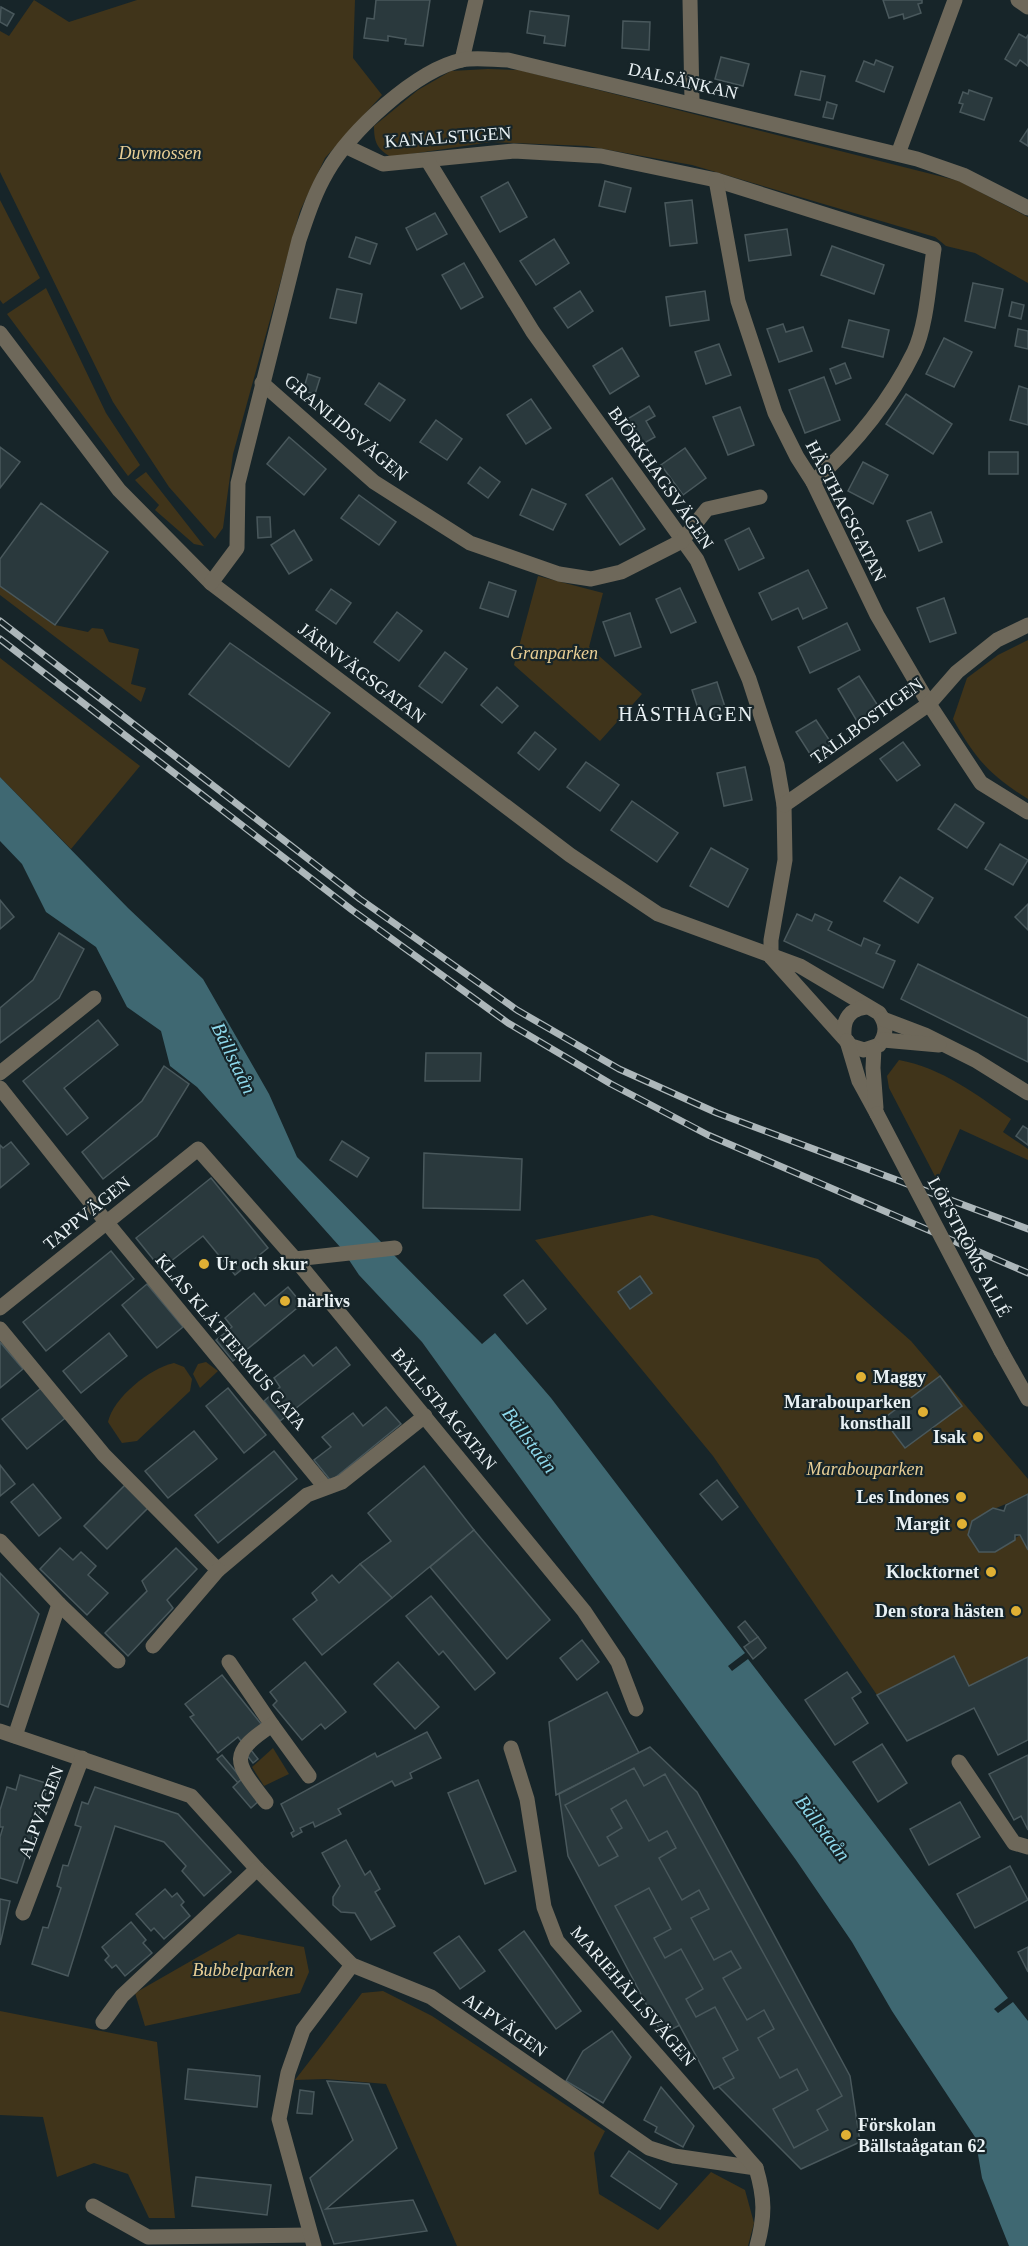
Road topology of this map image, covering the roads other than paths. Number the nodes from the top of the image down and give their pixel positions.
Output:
1 (476, 0) edge
2 (690, 0) edge
3 (956, 0) edge
4 (1018, 0) edge
5 (1028, 6) edge
6 (462, 60) junction
7 (692, 102) junction
8 (347, 147) junction
9 (898, 154) junction
10 (428, 161) junction
11 (716, 180) junction
12 (1028, 208) edge
13 (0, 333) edge
14 (262, 383) junction
15 (813, 482) junction
16 (760, 497) dead end
17 (682, 541) junction
18 (211, 583) junction
19 (1028, 625) edge
20 (929, 704) junction
21 (784, 805) junction
22 (1028, 812) edge
23 (771, 957) junction
24 (94, 998) dead end
25 (866, 1007) junction
26 (883, 1019) junction
27 (845, 1038) junction
28 (878, 1044) junction
29 (941, 1045) junction
30 (0, 1073) edge
31 (0, 1088) edge
32 (1028, 1093) edge
33 (877, 1114) junction
34 (198, 1149) joint
35 (107, 1223) junction
36 (395, 1248) dead end
37 (295, 1259) junction
38 (0, 1308) edge
39 (0, 1329) edge
40 (1028, 1399) edge
41 (425, 1416) junction
42 (325, 1487) junction
43 (0, 1541) edge
44 (218, 1570) junction
45 (59, 1604) junction
46 (153, 1646) dead end
47 (118, 1661) dead end
48 (229, 1662) dead end
49 (636, 1709) dead end
50 (272, 1725) junction
51 (0, 1731) edge
52 (15, 1736) junction
53 (511, 1748) dead end
54 (82, 1758) junction
55 (959, 1762) dead end
56 (309, 1776) dead end
57 (266, 1802) dead end
58 (1028, 1847) edge
59 (257, 1869) junction
60 (23, 1913) dead end
61 (352, 1965) junction
62 (103, 2022) dead end
63 (756, 2168) junction
64 (93, 2206) dead end
65 (312, 2240) edge
66 (757, 2246) edge

1 - 6 street
2 - 7 street
3 - 9 street
4 - 5 street
6 - 7 street, DALSÄNKAN
6 - 8 street, DALSÄNKAN
7 - 9 street, DALSÄNKAN
8 - 10 street, KANALSTIGEN
8 - 14 street
9 - 12 street, DALSÄNKAN
10 - 11 street, KANALSTIGEN
10 - 17 street, BJÖRKHAGSVÄGEN
11 - 15 street, HÄSTHAGSGATAN
11 - 15 street, KANALSTIGEN
13 - 18 street, JÄRNVÄGSGATAN
14 - 17 street, GRANLIDSVÄGEN
14 - 18 street
15 - 20 street, HÄSTHAGSGATAN
16 - 17 street, GRANLIDSVÄGEN
17 - 21 street, BJÖRKHAGSVÄGEN
18 - 23 street, JÄRNVÄGSGATAN
19 - 20 street, TALLBOSTIGEN
20 - 21 street, TALLBOSTIGEN
20 - 22 street, HÄSTHAGSGATAN
21 - 23 street, BJÖRKHAGSVÄGEN
23 - 25 street, JÄRNVÄGSGATAN
23 - 27 street, JÄRNVÄGSGATAN
24 - 30 street
25 - 26 street, JÄRNVÄGSGATAN
25 - 27 street
26 - 28 street
26 - 29 street, JÄRNVÄGSGATAN
27 - 28 street, JÄRNVÄGSGATAN
27 - 33 street, LÖFSTRÖMS ALLÉ
28 - 29 street, JÄRNVÄGSGATAN
28 - 33 street, LÖFSTRÖMS ALLÉ
29 - 32 street, JÄRNVÄGSGATAN
31 - 35 street, KLAS KLÄTTERMUS GATA
33 - 40 street, LÖFSTRÖMS ALLÉ, bridge
34 - 35 street, TAPPVÄGEN
34 - 37 street, BÄLLSTAÅGATAN
35 - 38 street, TAPPVÄGEN
35 - 42 street, KLAS KLÄTTERMUS GATA
36 - 37 street
37 - 41 street, BÄLLSTAÅGATAN
39 - 44 street
41 - 42 street
41 - 49 street, BÄLLSTAÅGATAN
42 - 44 street
43 - 45 street
44 - 46 street
45 - 47 street
45 - 52 street
48 - 50 street
50 - 56 street
50 - 57 street
51 - 52 street, ALPVÄGEN
52 - 54 street, ALPVÄGEN
53 - 63 street, MARIEHÄLLSVÄGEN
54 - 59 street, ALPVÄGEN
54 - 60 street, ALPVÄGEN
55 - 58 street
59 - 61 street, ALPVÄGEN
59 - 62 street
61 - 63 street, ALPVÄGEN
61 - 65 street
63 - 66 street, MARIEHÄLLSVÄGEN
64 - 65 street

